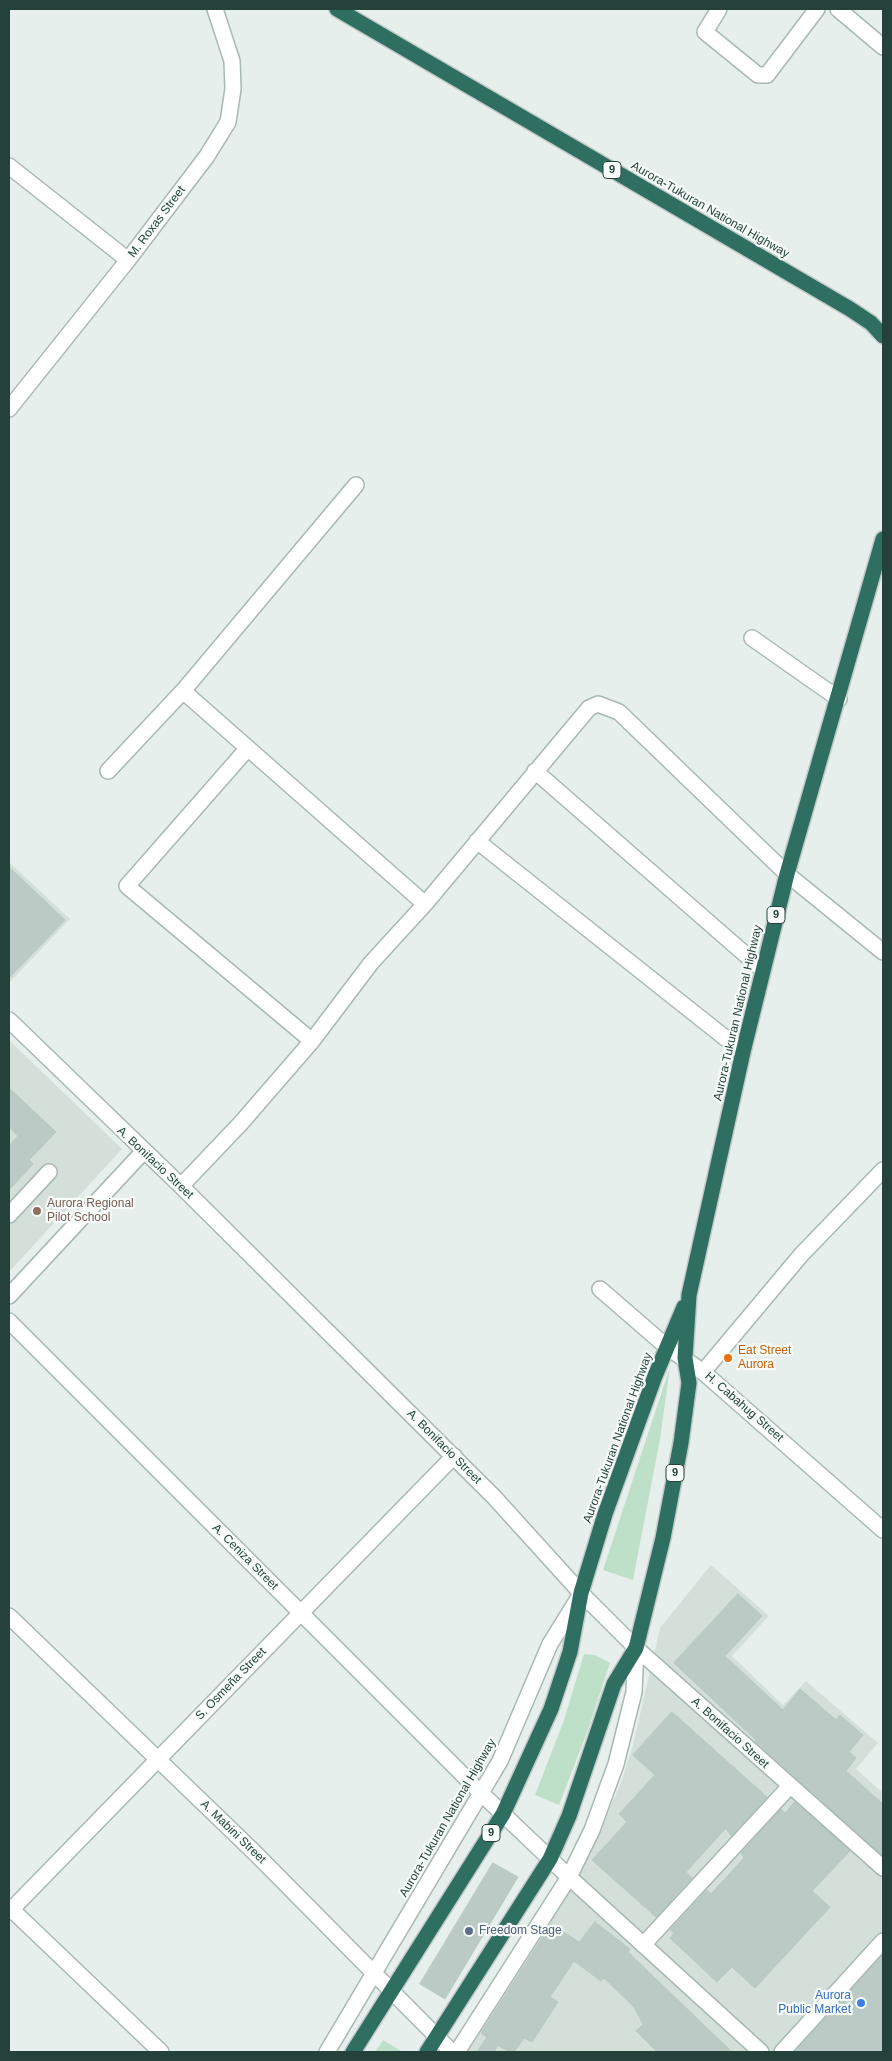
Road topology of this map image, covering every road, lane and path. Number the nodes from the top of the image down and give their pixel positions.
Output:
1 (215, 9) edge
2 (336, 9) edge
3 (719, 9) edge
4 (817, 9) edge
5 (838, 9) edge
6 (883, 47) edge
7 (9, 166) edge
8 (128, 260) junction
9 (883, 336) edge
10 (9, 409) edge
11 (356, 485) dead end
12 (883, 539) edge
13 (752, 638) dead end
14 (183, 691) junction
15 (839, 699) junction
16 (248, 748) junction
17 (108, 771) dead end
18 (535, 771) junction
19 (477, 841) junction
20 (787, 874) junction
21 (425, 904) junction
22 (883, 952) edge
23 (762, 968) junction
24 (9, 1020) edge
25 (312, 1041) junction
26 (743, 1052) junction
27 (144, 1152) junction
28 (883, 1170) edge
29 (49, 1172) dead end
30 (181, 1186) junction
31 (9, 1215) edge
32 (600, 1289) dead end
33 (689, 1295) junction
34 (9, 1296) edge
35 (9, 1321) edge
36 (667, 1347) junction
37 (685, 1358) junction
38 (703, 1372) junction
39 (454, 1456) junction
40 (883, 1530) edge
41 (581, 1593) junction
42 (301, 1613) junction
43 (9, 1616) edge
44 (636, 1648) junction
45 (158, 1759) junction
46 (790, 1786) junction
47 (482, 1794) junction
48 (503, 1814) junction
49 (550, 1860) junction
50 (883, 1868) edge
51 (569, 1877) junction
52 (10, 1909) edge
53 (883, 1941) edge
54 (643, 1945) junction
55 (374, 1974) junction
56 (391, 1991) junction
57 (437, 2037) junction
58 (161, 2052) edge
59 (327, 2052) edge
60 (353, 2052) edge
61 (427, 2052) edge
62 (452, 2052) edge
63 (457, 2052) edge
64 (761, 2052) edge
65 (782, 2052) edge

1 - 8 street, M. Roxas Street
2 - 9 highway, Aurora-Tukuran National Highway / 9
3 - 4 street
5 - 6 street
7 - 8 street
8 - 10 street, M. Roxas Street
11 - 14 street
12 - 15 highway, Aurora-Tukuran National Highway / 9
13 - 15 street
14 - 16 street
14 - 17 street
15 - 20 highway, Aurora-Tukuran National Highway / 9
16 - 21 street
16 - 25 street
18 - 19 street
18 - 20 street
18 - 23 street
19 - 21 street
19 - 26 street
20 - 22 street
20 - 23 highway, Aurora-Tukuran National Highway / 9
21 - 25 street
23 - 26 highway, Aurora-Tukuran National Highway / 9
24 - 27 street, A. Bonifacio Street
25 - 30 street
26 - 33 highway, Aurora-Tukuran National Highway / 9
27 - 30 street, A. Bonifacio Street
27 - 34 street
28 - 38 street
29 - 31 street
30 - 39 street, A. Bonifacio Street
32 - 36 street, H. Cabahug Street
33 - 36 highway, Aurora-Tukuran National Highway / 9
33 - 37 highway, Aurora-Tukuran National Highway / 9
35 - 42 street, A. Ceniza Street
36 - 37 street, H. Cabahug Street
36 - 41 highway, Aurora-Tukuran National Highway / 9
37 - 38 street, H. Cabahug Street
37 - 44 highway, Aurora-Tukuran National Highway / 9
38 - 40 street, H. Cabahug Street
39 - 41 street, A. Bonifacio Street
39 - 42 street, S. Osmeña Street
41 - 44 street, A. Bonifacio Street
41 - 47 street, Aurora-Tukuran National Highway / 9
41 - 48 highway, Aurora-Tukuran National Highway / 9
42 - 45 street, S. Osmeña Street
42 - 47 street, A. Ceniza Street
43 - 45 street, A. Mabini Street
44 - 46 street, A. Bonifacio Street
44 - 49 highway, Aurora-Tukuran National Highway / 9
44 - 51 street, Aurora-Tukuran National Highway / 9
45 - 52 street, S. Osmeña Street
45 - 55 street, A. Mabini Street
46 - 50 street, A. Bonifacio Street
46 - 54 street
47 - 48 street, A. Ceniza Street
47 - 55 street, Aurora-Tukuran National Highway / 9
48 - 49 street, A. Ceniza Street
48 - 56 highway, Aurora-Tukuran National Highway / 9
49 - 51 street, A. Ceniza Street
49 - 57 highway, Aurora-Tukuran National Highway / 9
51 - 54 street, A. Ceniza Street
51 - 63 street, Aurora-Tukuran National Highway / 9
52 - 58 street
53 - 65 street
54 - 64 street, A. Ceniza Street
55 - 56 street, A. Mabini Street
55 - 59 street, Aurora-Tukuran National Highway / 9
56 - 57 street, A. Mabini Street
56 - 60 highway, Aurora-Tukuran National Highway / 9
57 - 61 highway, Aurora-Tukuran National Highway / 9
57 - 62 street, A. Mabini Street

